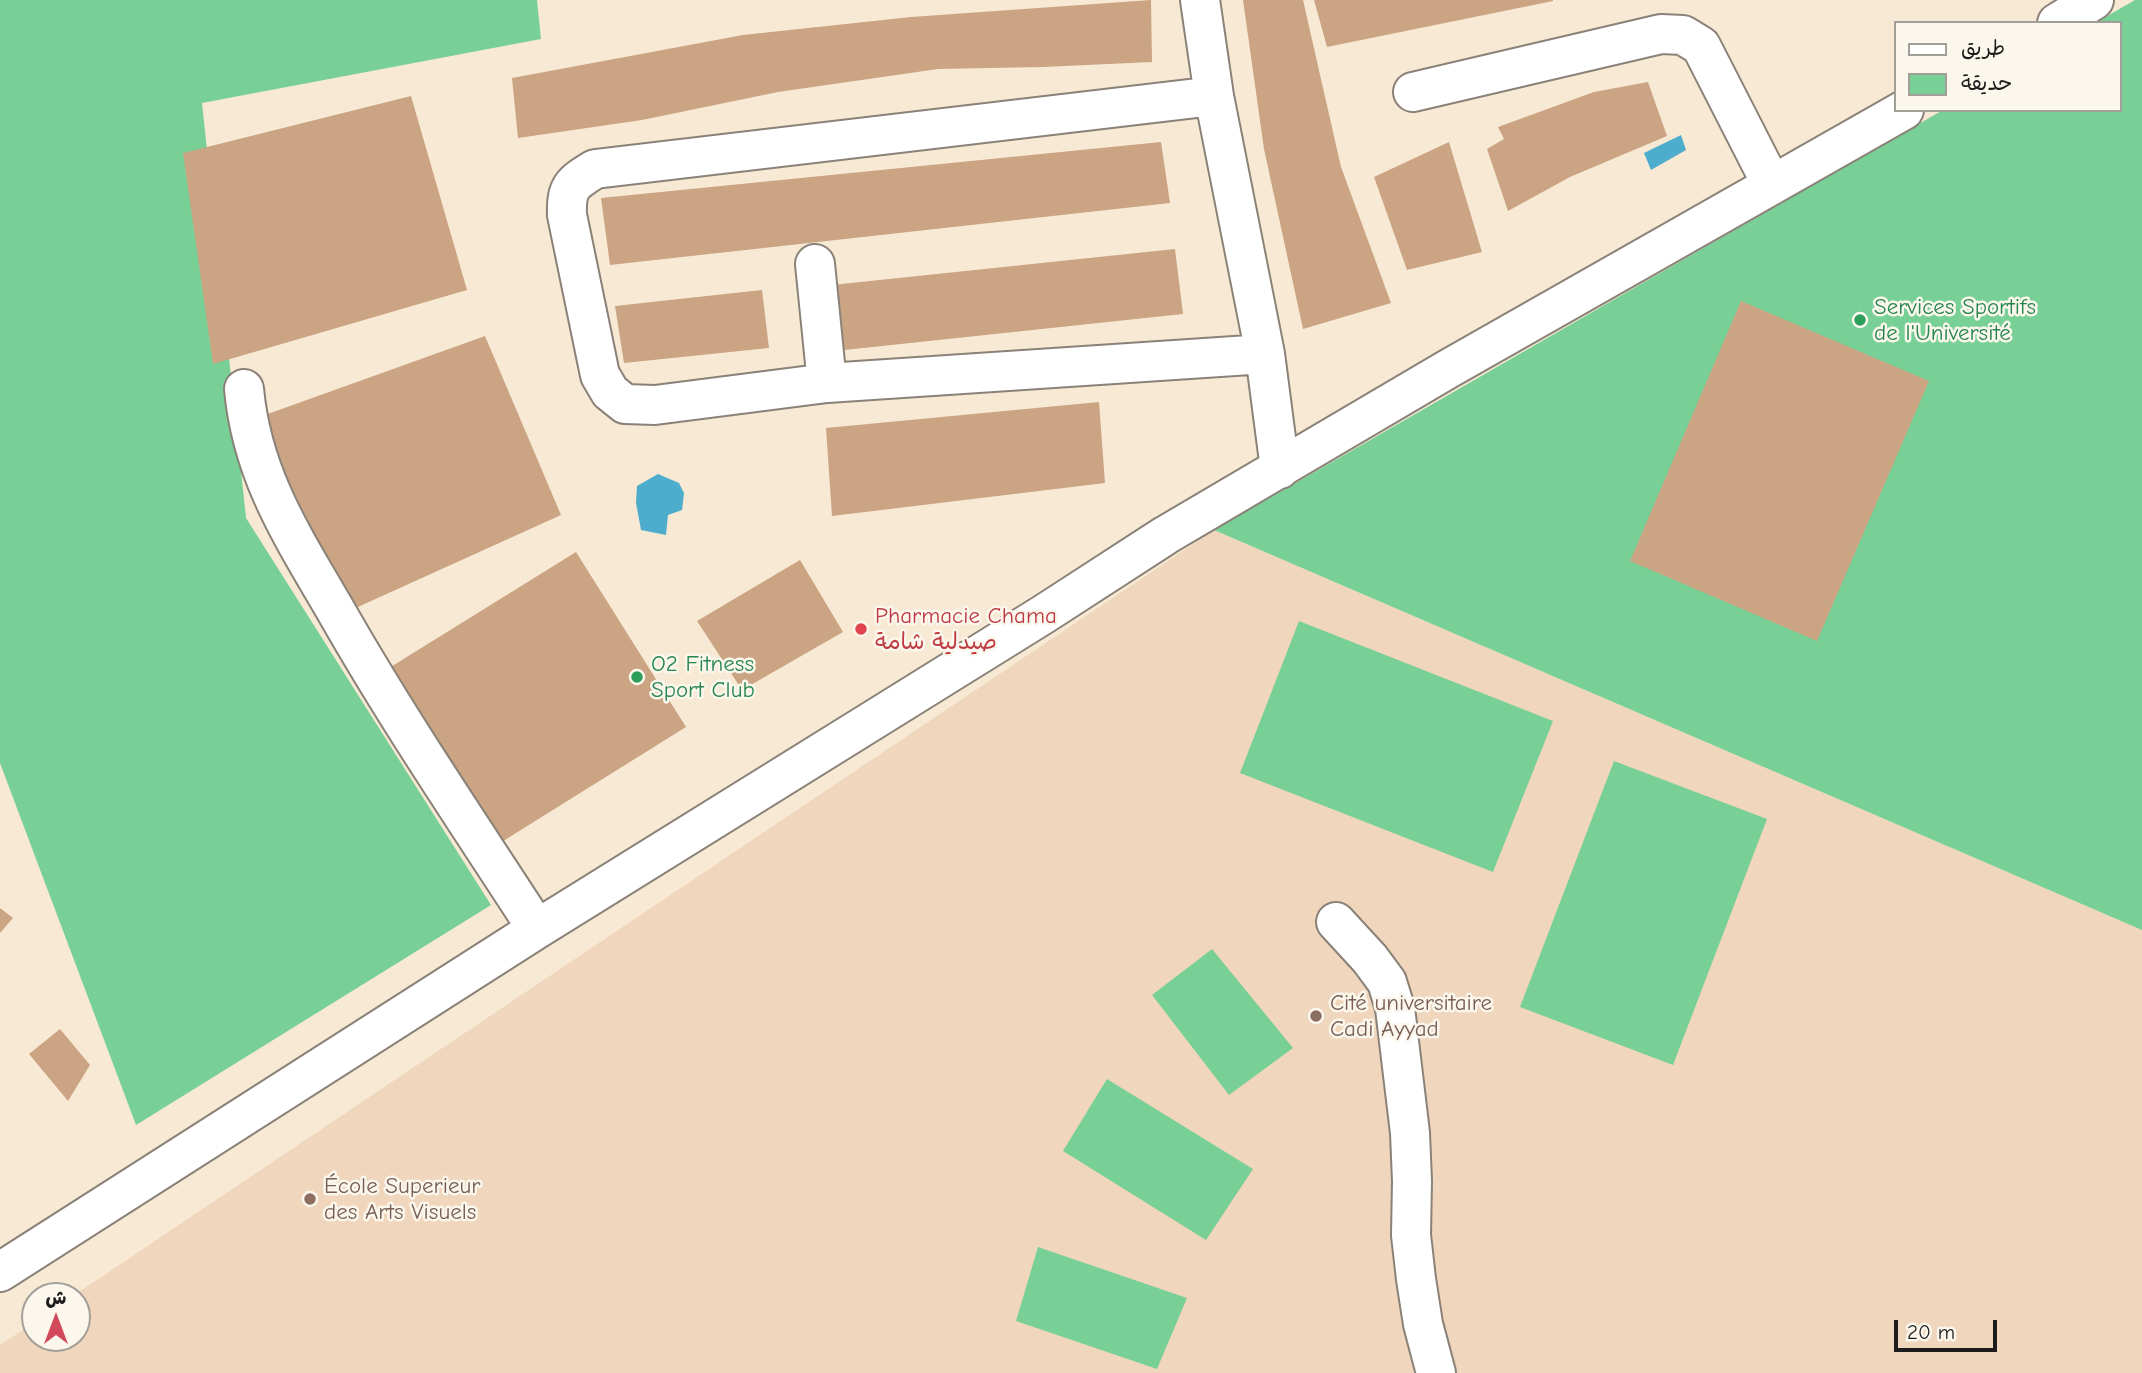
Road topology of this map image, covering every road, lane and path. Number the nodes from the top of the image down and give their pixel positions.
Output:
1 (1200, 0) edge
2 (2094, 0) edge
3 (2060, 21) edge
4 (1413, 92) dead end
5 (1213, 96) junction
6 (1901, 112) edge
7 (1772, 185) junction
8 (815, 264) dead end
9 (1265, 354) junction
10 (827, 383) junction
11 (244, 389) dead end
12 (1280, 469) junction
13 (1336, 922) dead end
14 (537, 929) junction
15 (7, 1255) edge
16 (1436, 1373) edge

1 - 5 street
2 - 3 street
4 - 7 street
5 - 9 street
5 - 10 street
6 - 7 street
7 - 12 street
8 - 10 street
9 - 10 street
9 - 12 street
11 - 14 street
12 - 14 street
13 - 16 street
14 - 15 street

